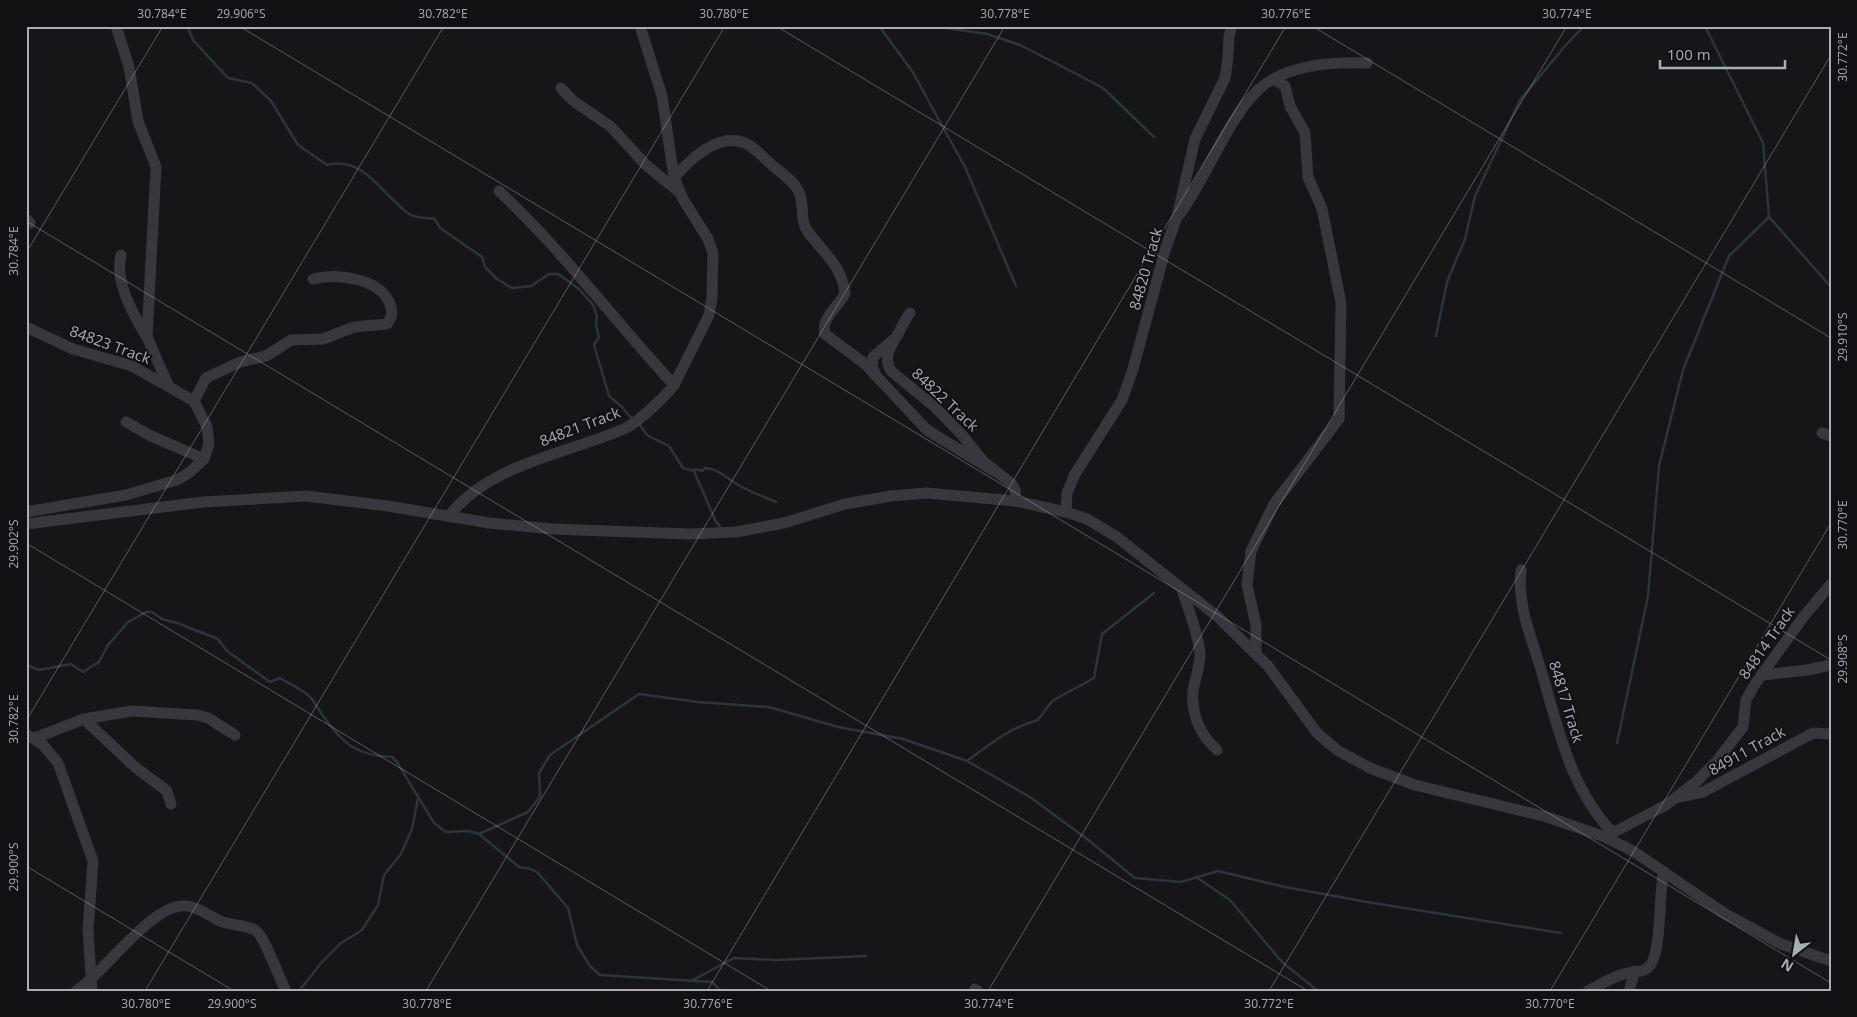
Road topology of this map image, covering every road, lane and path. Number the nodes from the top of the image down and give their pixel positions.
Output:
1 (116, 26) edge
2 (640, 26) edge
3 (1232, 26) edge
4 (1368, 63) dead end
5 (1274, 79) junction
6 (561, 88) dead end
7 (674, 178) junction
8 (499, 191) dead end
9 (679, 192) junction
10 (1177, 217) junction
11 (121, 255) dead end
12 (313, 279) dead end
13 (910, 313) dead end
14 (26, 327) edge
15 (147, 337) junction
16 (893, 340) junction
17 (874, 373) junction
18 (168, 385) junction
19 (674, 385) junction
20 (194, 401) junction
21 (126, 422) dead end
22 (204, 459) junction
23 (994, 471) junction
24 (1016, 501) junction
25 (26, 512) edge
26 (1066, 512) junction
27 (448, 517) junction
28 (26, 524) edge
29 (1521, 570) dead end
30 (1831, 584) edge
31 (1182, 590) junction
32 (1256, 653) junction
33 (1831, 665) edge
34 (1763, 674) junction
35 (84, 719) junction
36 (1831, 734) edge
37 (235, 735) dead end
38 (31, 736) edge
39 (1216, 750) dead end
40 (1678, 797) junction
41 (171, 804) dead end
42 (1609, 835) junction
43 (1664, 872) junction
44 (1831, 961) edge
45 (1635, 971) junction
46 (91, 978) junction
47 (76, 991) edge
48 (92, 991) edge
49 (286, 991) edge
50 (1588, 991) edge
51 (1629, 991) edge

1 - 15 street
2 - 7 street, 84821 Track
3 - 10 street, 84820 Track
4 - 5 street
5 - 10 street
5 - 32 street
6 - 9 street
7 - 9 street, 84821 Track
7 - 17 street
8 - 19 street
9 - 19 street, 84821 Track
10 - 26 street, 84820 Track
11 - 15 street
12 - 20 street
13 - 16 street, 84822 Track
14 - 18 street, 84823 Track
15 - 18 street
16 - 17 street
16 - 23 street, 84822 Track
17 - 23 street
18 - 20 street, 84823 Track
19 - 27 street, 84821 Track
20 - 22 street
21 - 22 street
22 - 25 street
23 - 24 street, 84822 Track
24 - 26 street
24 - 27 street
26 - 31 street
27 - 28 street
29 - 42 street, 84817 Track
30 - 34 street, 84814 Track
31 - 32 street
31 - 39 street
32 - 42 street
33 - 34 street
34 - 40 street, 84814 Track
35 - 37 street
35 - 38 street
35 - 41 street
36 - 40 street, 84911 Track
38 - 46 street
40 - 42 street
42 - 43 street
43 - 44 street
43 - 45 street
45 - 50 street
45 - 51 street
46 - 47 street
46 - 48 street
46 - 49 street

